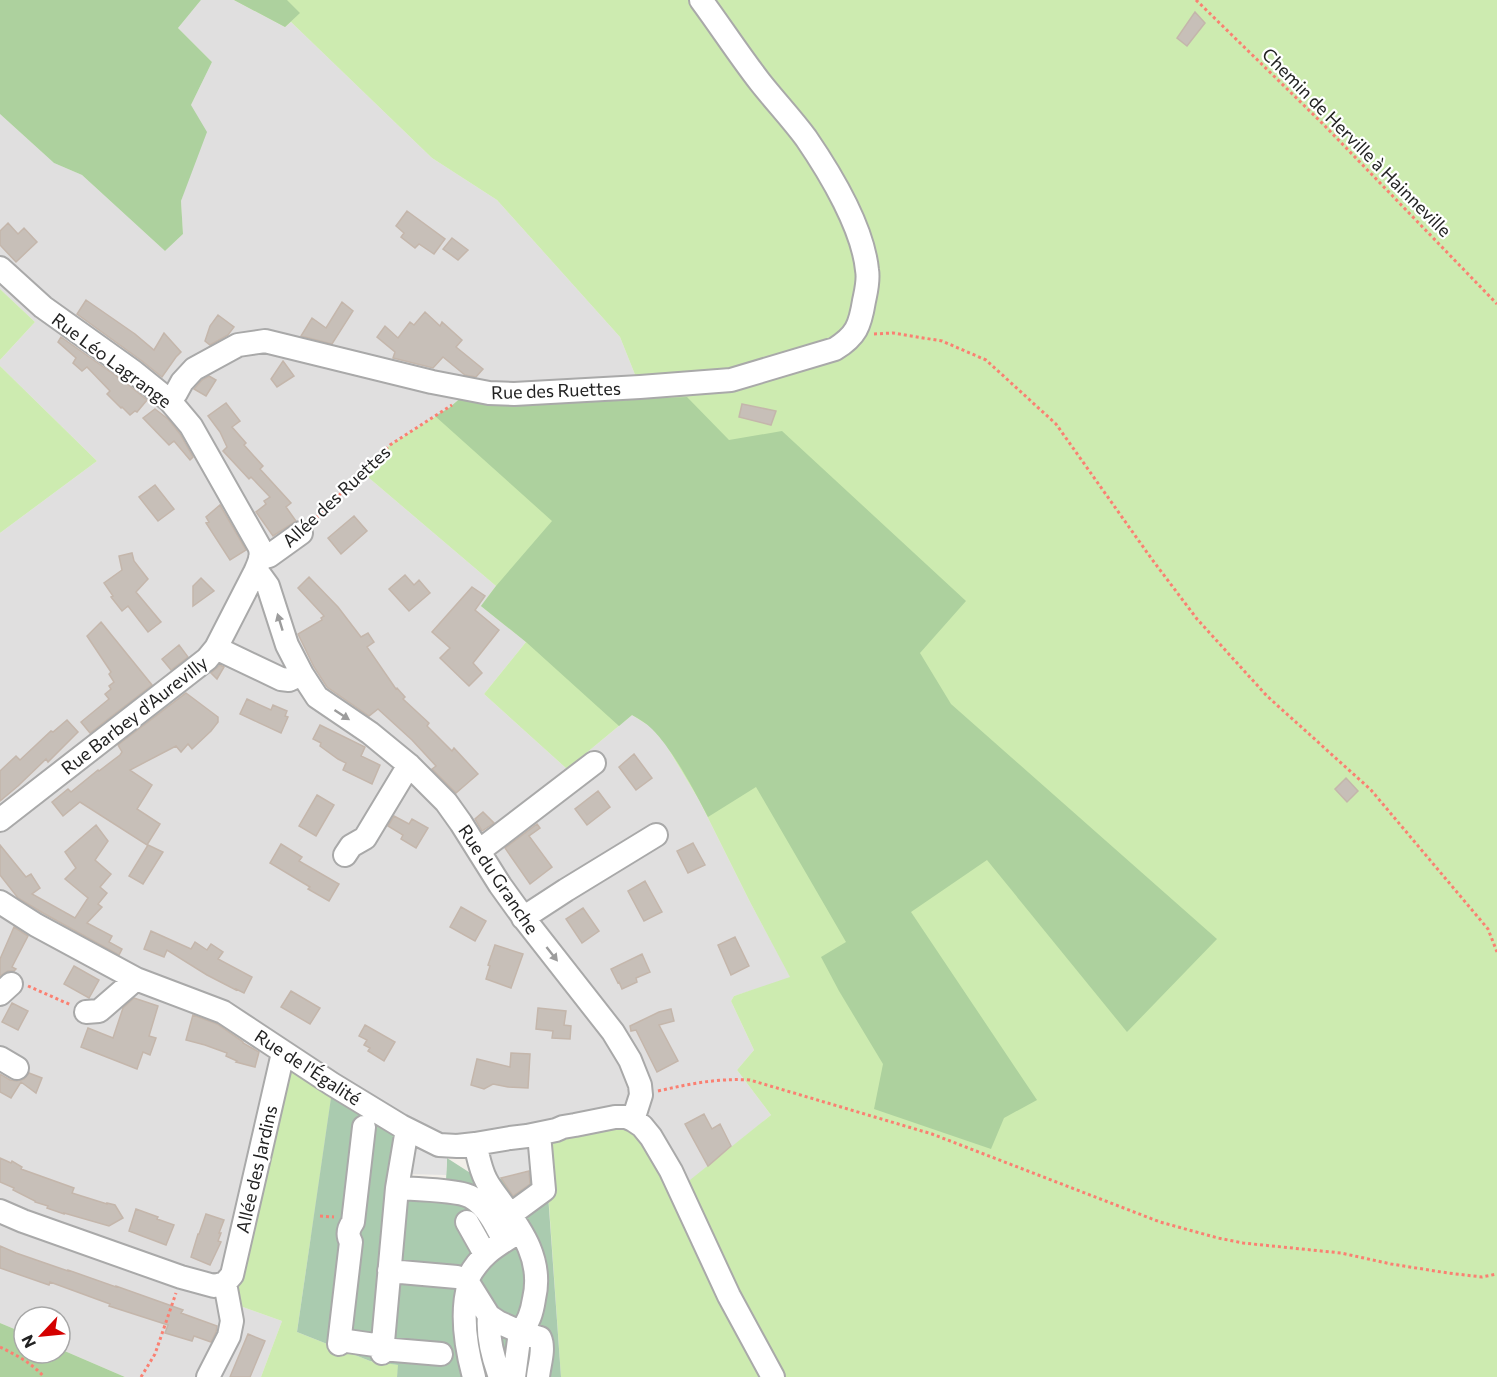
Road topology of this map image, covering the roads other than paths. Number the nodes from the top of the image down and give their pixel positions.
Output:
1 (701, 0) edge
2 (0, 268) edge
3 (170, 400) junction
4 (301, 533) road end
5 (258, 565) junction
6 (216, 648) junction
7 (302, 674) junction
8 (594, 764) dead end
9 (409, 765) junction
10 (0, 820) edge
11 (656, 835) dead end
12 (479, 851) junction
13 (345, 855) dead end
14 (0, 902) edge
15 (524, 918) junction
16 (136, 979) junction
17 (86, 1012) road end
18 (283, 1053) junction
19 (633, 1120) junction
20 (364, 1127) dead end
21 (406, 1129) junction
22 (540, 1134) junction
23 (475, 1144) junction
24 (397, 1188) junction
25 (0, 1211) edge
26 (467, 1222) dead end
27 (512, 1229) junction
28 (485, 1254) junction
29 (389, 1271) junction
30 (468, 1282) junction
31 (225, 1284) junction
32 (489, 1316) junction
33 (519, 1332) junction
34 (382, 1349) junction
35 (441, 1354) dead end
36 (208, 1377) edge
37 (474, 1377) edge
38 (501, 1377) edge
39 (514, 1377) edge
40 (538, 1377) edge
41 (773, 1377) edge

1 - 3 street, Rue des Ruettes
2 - 3 street, Rue Léo Lagrange
3 - 5 street, Rue Léo Lagrange
4 - 5 street, Allée des Ruettes
5 - 6 street, Rue Barbey d'Aurevilly
7 -> 5 street, Rue du Granche
6 - 7 street
6 - 10 street, Rue Barbey d'Aurevilly
7 -> 9 street, Rue du Granche
8 - 12 street
9 - 12 street, Rue du Granche
9 - 13 street
11 - 15 street
12 - 15 street, Rue du Granche
14 - 16 street, Rue de l'Égalité
15 -> 19 street, Rue du Granche
16 - 17 street
16 - 18 street, Rue de l'Égalité
18 - 21 street, Rue de l'Égalité
18 - 31 street, Allée des Jardins
19 - 22 street, Rue de l'Égalité
19 - 41 street
20 - 34 street
21 - 23 street, Rue de l'Égalité
21 - 24 street
22 - 23 street, Rue de l'Égalité
22 - 27 street
23 - 27 street
24 - 27 street
24 - 29 street
25 - 31 street
26 - 28 street
27 - 28 street
27 - 33 street
28 - 30 street
29 - 30 street
29 - 34 street
30 - 32 street
30 - 37 street
31 - 36 street
32 - 33 street
32 - 38 street
33 - 39 street
33 - 40 street
34 - 35 street

